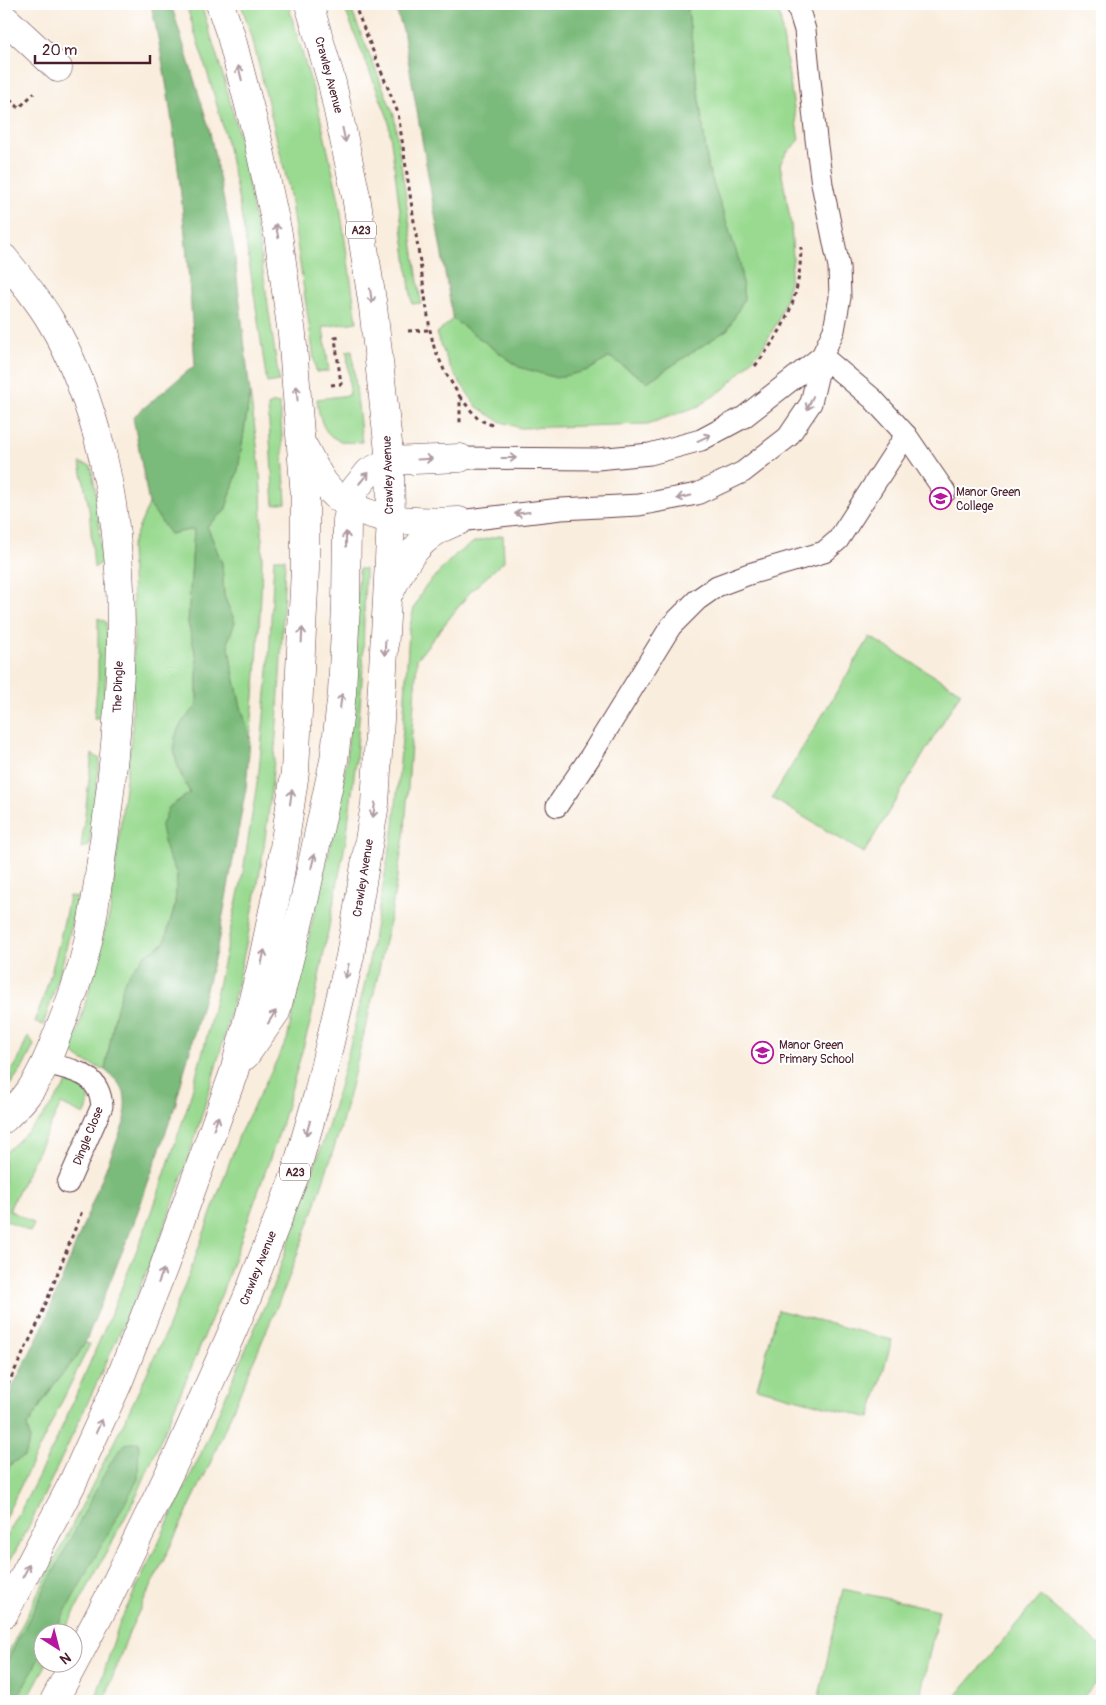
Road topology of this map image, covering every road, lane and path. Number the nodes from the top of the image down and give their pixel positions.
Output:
1 (220, 4) edge
2 (309, 4) edge
3 (354, 4) edge
4 (798, 4) edge
5 (4, 18) edge
6 (58, 68) dead end
7 (801, 240) dead end
8 (4, 258) edge
9 (822, 356) junction
10 (754, 368) dead end
11 (460, 397) junction
12 (495, 426) dead end
13 (906, 435) junction
14 (301, 441) junction
15 (460, 458) junction
16 (390, 461) junction
17 (945, 492) dead end
18 (350, 506) junction
19 (390, 518) junction
20 (459, 521) junction
21 (387, 600) junction
22 (557, 806) dead end
23 (46, 1063) junction
24 (234, 1072) junction
25 (4, 1119) edge
26 (68, 1183) joint
27 (4, 1392) edge
28 (4, 1614) edge
29 (54, 1701) edge

14 -> 1 main road
2 -> 16 main road, Crawley Avenue / A23
3 - 11 path
4 - 9 lane
5 - 6 main road
7 - 10 path
8 - 23 main road, The Dingle
9 - 13 lane
15 -> 9 lane
9 -> 20 lane
11 - 12 path
11 - 15 path
13 - 17 lane
13 - 22 lane
14 - 18 main road
24 -> 14 main road
16 -> 15 main road
18 -> 16 main road
16 - 19 main road, Crawley Avenue / A23
18 - 19 main road
24 -> 18 main road
19 - 20 main road
19 - 21 main road, Crawley Avenue / A23
20 - 21 main road
21 -> 29 main road, Crawley Avenue / A23
23 - 25 main road, The Dingle
23 - 26 lane, Dingle Close
28 -> 24 main road
26 - 27 path

